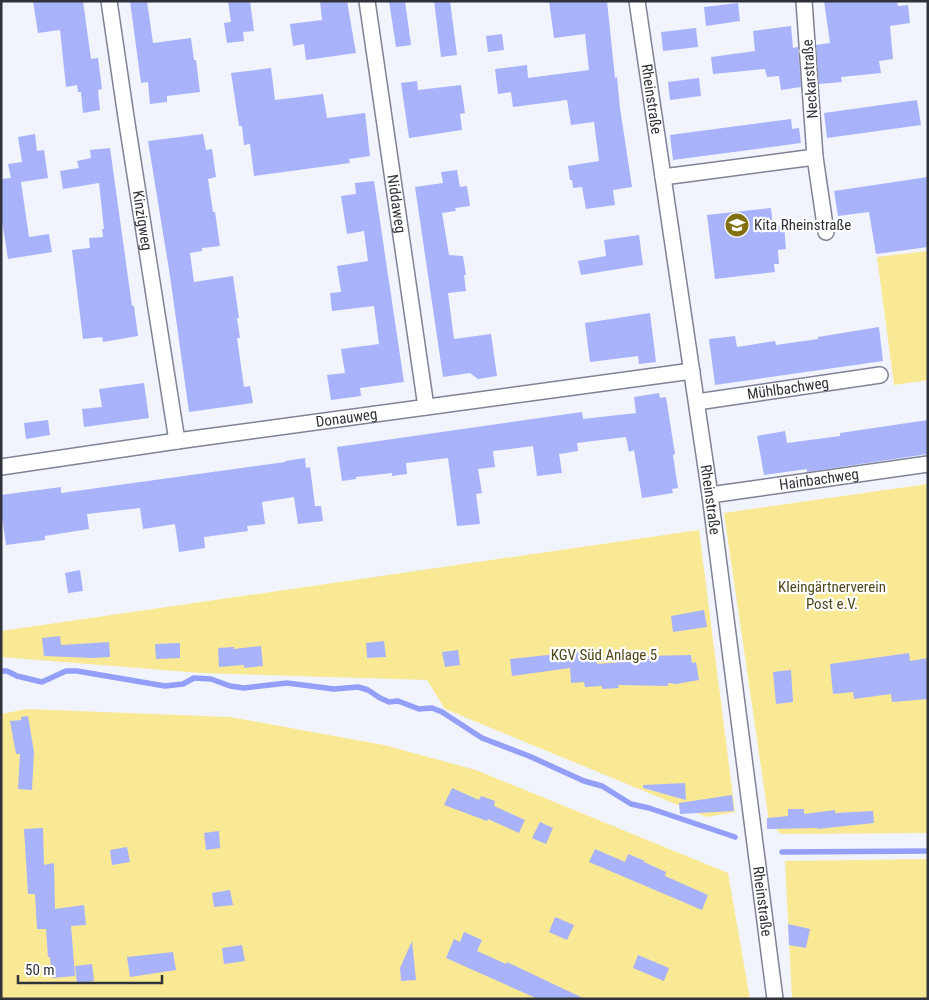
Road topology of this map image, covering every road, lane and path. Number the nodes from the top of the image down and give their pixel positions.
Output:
1 (109, 1) edge
2 (367, 1) edge
3 (637, 1) edge
4 (804, 1) edge
5 (815, 157) junction
6 (663, 177) junction
7 (826, 232) dead end
8 (692, 371) junction
9 (880, 375) dead end
10 (697, 402) junction
11 (426, 406) junction
12 (177, 441) junction
13 (928, 464) edge
14 (1, 467) edge
15 (710, 495) junction
16 (774, 999) edge

1 - 12 street, Kinzigweg
2 - 11 street, Niddaweg
3 - 6 street, Rheinstraße
4 - 5 street, Neckarstraße
5 - 6 street
5 - 7 street, Neckarstraße
6 - 8 street, Rheinstraße
8 - 10 street, Rheinstraße
8 - 11 street, Donauweg
9 - 10 street, Mühlbachweg
10 - 15 street, Rheinstraße
11 - 12 street, Donauweg
12 - 14 street, Donauweg
13 - 15 street, Hainbachweg
15 - 16 street, Rheinstraße

